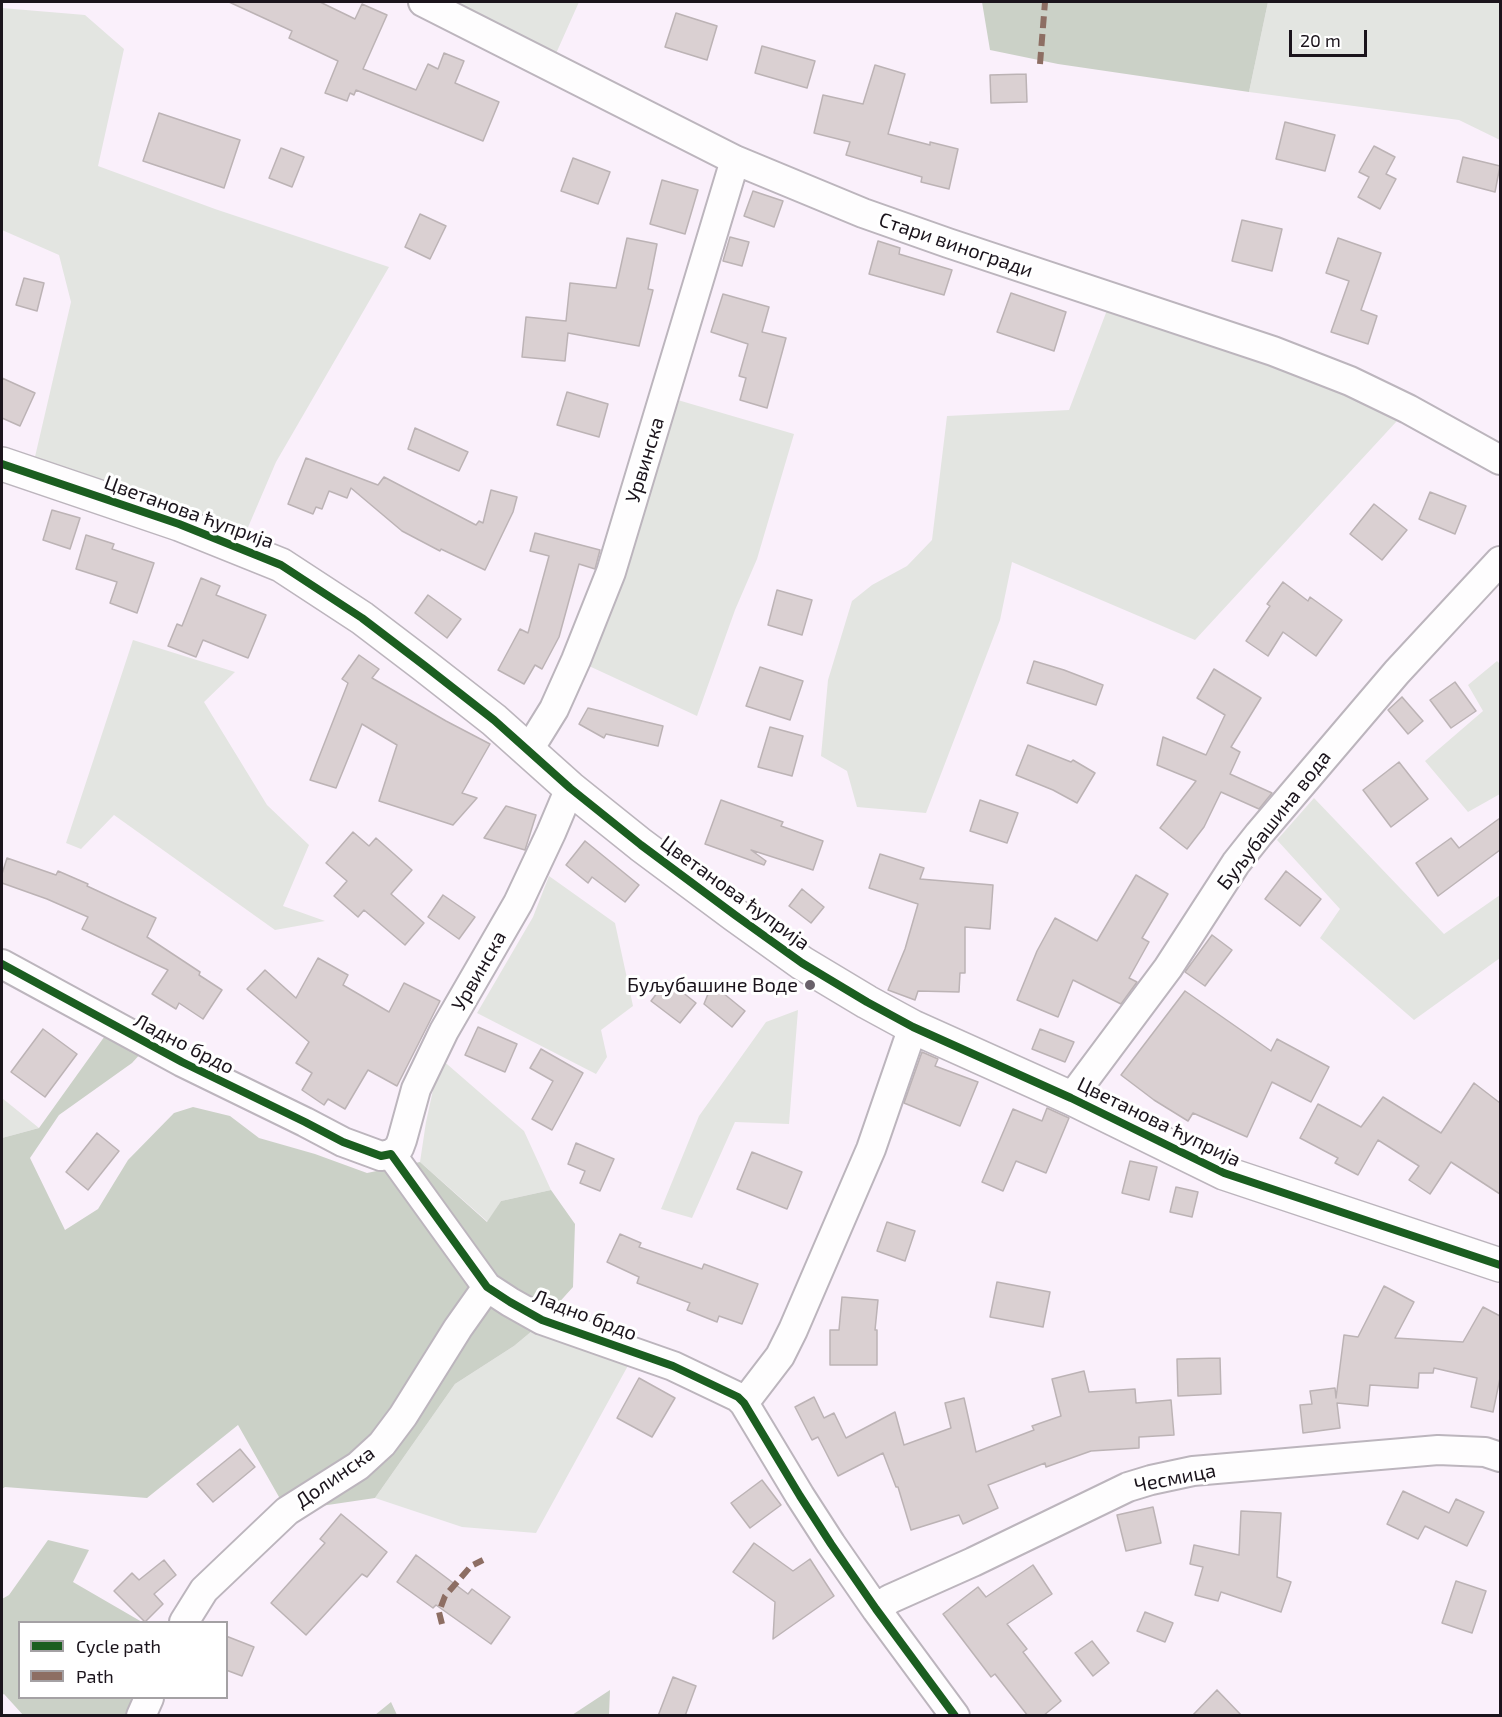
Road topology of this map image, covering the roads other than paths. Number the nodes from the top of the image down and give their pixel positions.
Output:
1 (423, 2) edge
2 (735, 160) junction
3 (1500, 460) edge
4 (2, 464) edge
5 (1500, 561) edge
6 (528, 751) junction
7 (570, 788) junction
8 (2, 964) edge
9 (913, 1027) junction
10 (1071, 1098) junction
11 (392, 1154) junction
12 (1500, 1265) edge
13 (487, 1287) junction
14 (744, 1403) junction
15 (1500, 1457) edge
16 (876, 1609) junction
17 (185, 1621) edge
18 (149, 1699) edge
19 (141, 1716) edge
20 (956, 1716) edge

1 - 2 street, Стари виногради
2 - 3 street, Стари виногради
2 - 6 street, Урвинска
4 - 6 street, Цветанова ћуприја
5 - 10 street, Буљубашина вода
6 - 7 street, Цветанова ћуприја
7 - 9 street, Цветанова ћуприја
7 - 11 street, Урвинска
8 - 11 street, Ладно брдо
9 - 10 street, Цветанова ћуприја
9 - 14 street
10 - 12 street, Цветанова ћуприја
11 - 13 street, Ладно брдо
13 - 14 street, Ладно брдо
13 - 17 street, Долинска
14 - 16 street, Ладно брдо
15 - 16 street, Чесмица
16 - 20 street, Ладно брдо
18 - 19 street

